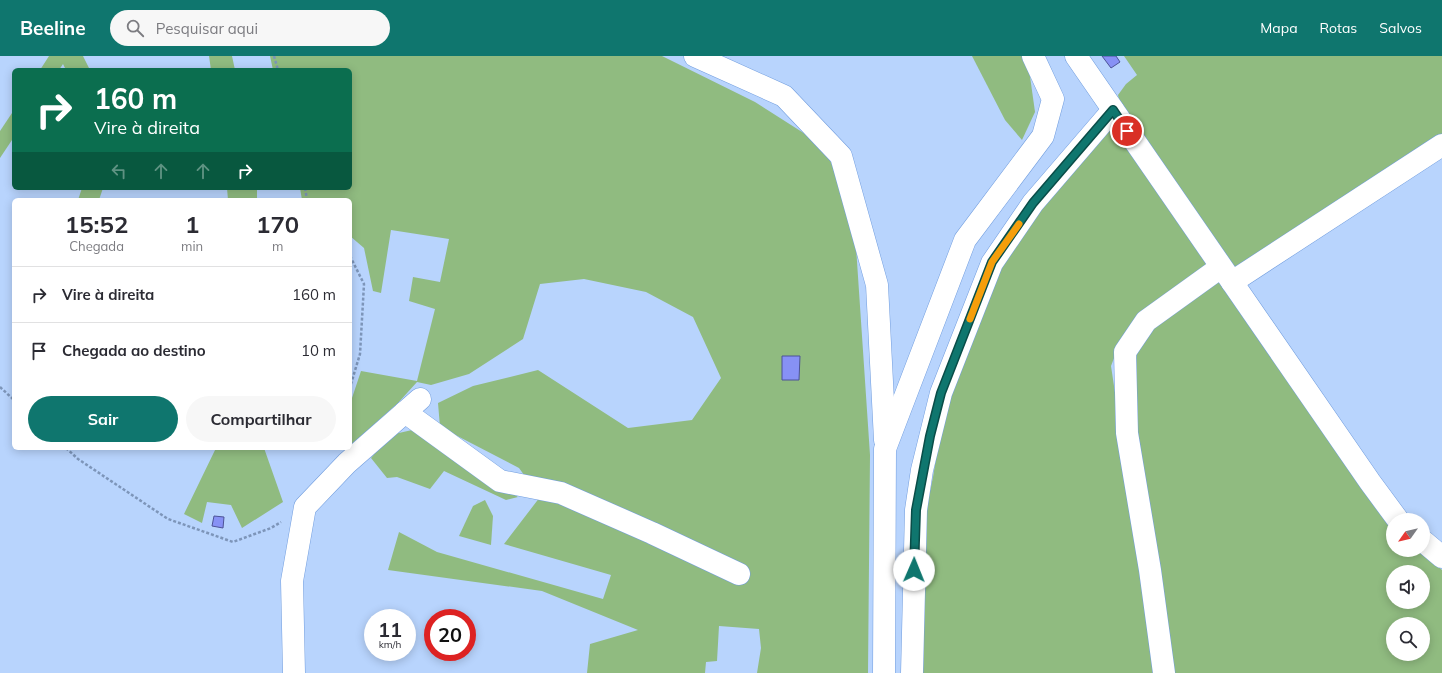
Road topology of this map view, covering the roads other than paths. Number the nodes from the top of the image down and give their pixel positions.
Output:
1 (695, 56) edge
2 (1033, 56) edge
3 (1076, 56) edge
4 (1113, 110) junction
5 (1442, 145) edge
6 (1227, 275) junction
7 (885, 449) junction
8 (1393, 513) edge
9 (1430, 547) edge
10 (1442, 557) edge
11 (740, 574) dead end
12 (294, 673) edge
13 (884, 673) edge
14 (912, 673) edge
15 (1164, 673) edge

1 - 7 street
2 - 7 street
3 - 4 street
4 - 6 street
4 - 14 street
5 - 6 street
6 - 8 street
6 - 15 street
7 - 13 street
9 - 10 street
11 - 12 street

